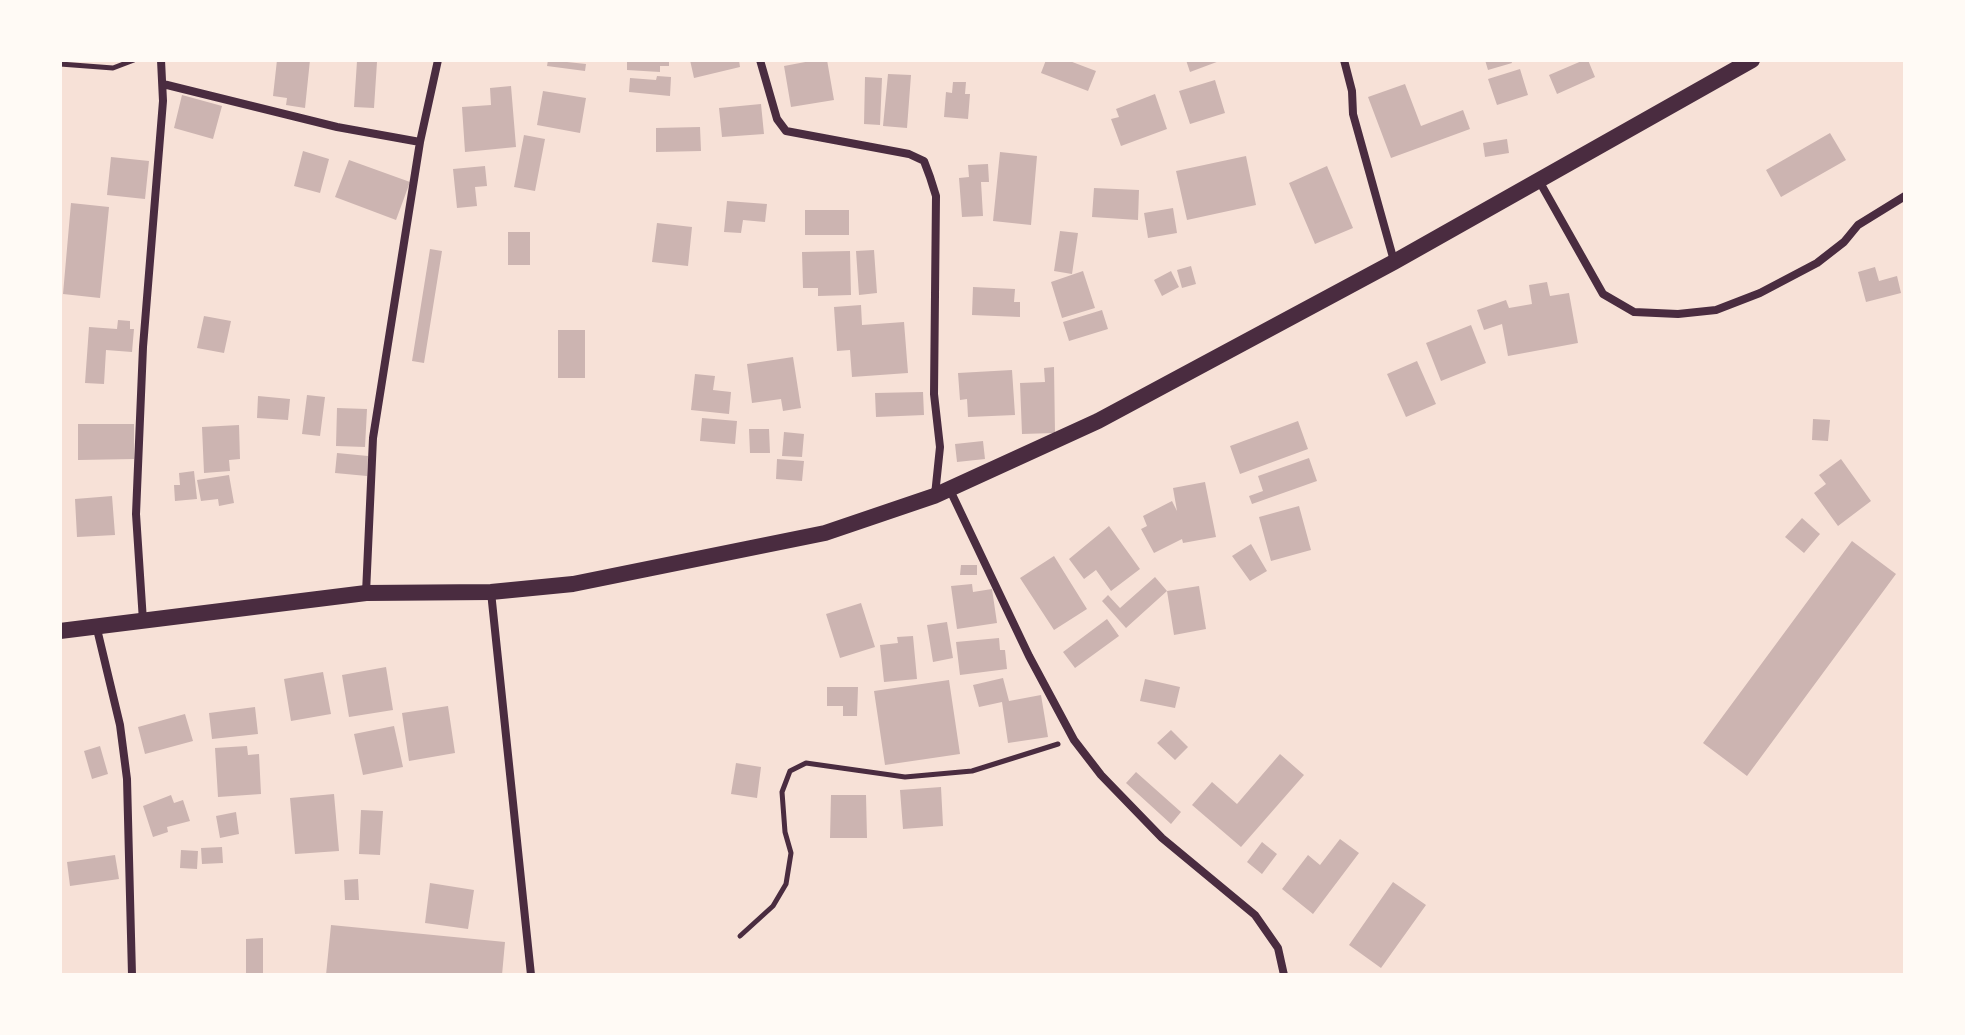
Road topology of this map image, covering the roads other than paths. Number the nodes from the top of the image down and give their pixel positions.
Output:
1 (161, 60) edge
2 (438, 60) edge
3 (760, 60) edge
4 (1344, 60) edge
5 (1752, 60) edge
6 (163, 84) junction
7 (420, 142) junction
8 (1538, 178) junction
9 (1905, 196) edge
10 (1394, 262) junction
11 (942, 492) junction
12 (491, 592) junction
13 (366, 593) junction
14 (143, 622) junction
15 (97, 629) junction
16 (60, 631) edge
17 (132, 975) edge
18 (531, 975) edge
19 (1284, 975) edge

1 - 6 street
2 - 7 street
3 - 11 street
4 - 10 street
5 - 8 main road
6 - 7 street
6 - 14 street
7 - 13 street
8 - 9 street
8 - 10 main road
10 - 11 main road
11 - 12 main road
11 - 19 street
12 - 13 main road
12 - 18 street
13 - 14 main road
14 - 15 main road
15 - 16 main road
15 - 17 street

